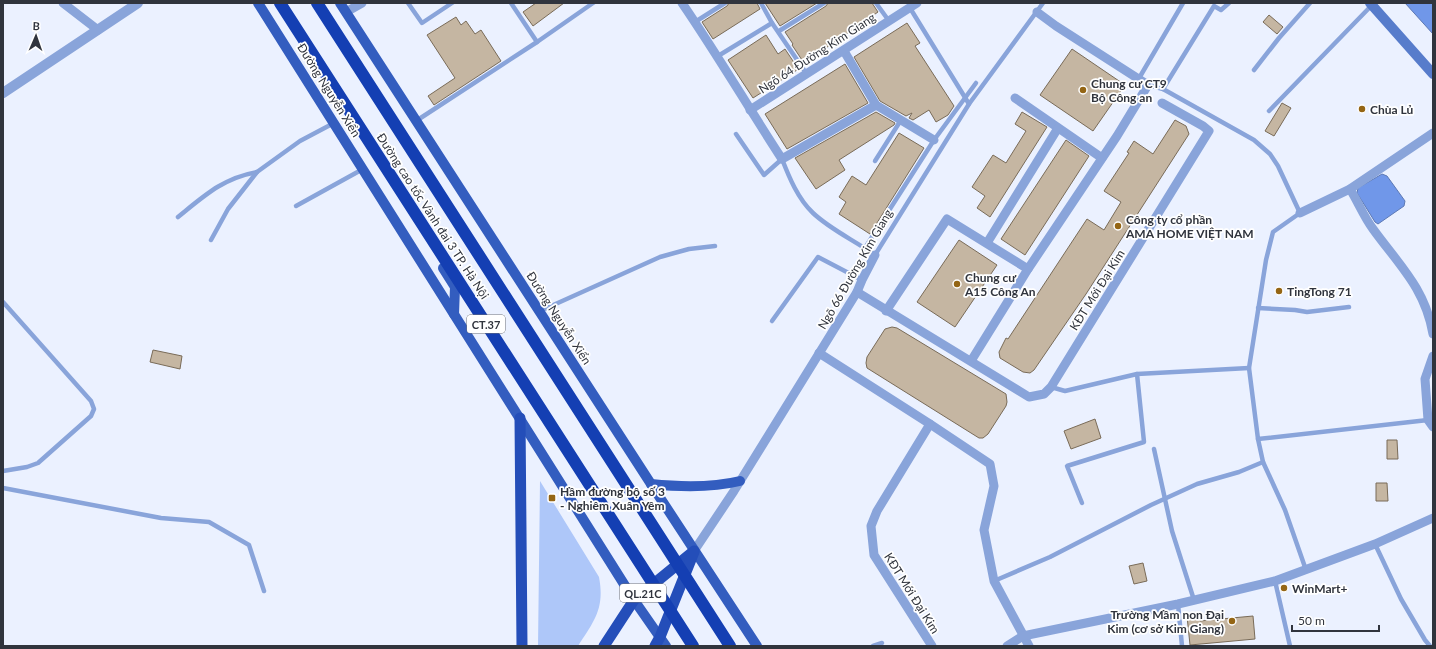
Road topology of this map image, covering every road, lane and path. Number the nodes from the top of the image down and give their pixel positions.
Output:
1 (63, 3) edge
2 (138, 3) edge
3 (258, 3) edge
4 (275, 3) edge
5 (280, 3) edge
6 (317, 3) edge
7 (340, 3) edge
8 (362, 3) edge
9 (408, 3) edge
10 (452, 3) edge
11 (511, 3) edge
12 (593, 3) edge
13 (682, 3) edge
14 (724, 3) edge
15 (761, 3) edge
16 (824, 3) edge
17 (876, 3) edge
18 (1043, 3) edge
19 (1182, 3) edge
20 (1229, 3) edge
21 (1310, 3) edge
22 (1371, 4) edge
23 (913, 5) edge
24 (346, 12) junction
25 (1037, 12) junction
26 (889, 21) junction
27 (695, 22) junction
28 (772, 23) junction
29 (98, 30) junction
30 (779, 31) junction
31 (537, 42) junction
32 (844, 51) junction
33 (718, 56) junction
34 (1254, 70) dead end
35 (806, 73) junction
36 (1433, 74) edge
37 (1138, 80) junction
38 (976, 83) dead end
39 (1148, 85) junction
40 (1163, 89) junction
41 (3, 93) edge
42 (1015, 98) dead end
43 (964, 99) junction
44 (1162, 103) dead end
45 (969, 104) junction
46 (876, 105) junction
47 (750, 110) junction
48 (1269, 111) dead end
49 (901, 120) junction
50 (416, 121) junction
51 (334, 123) junction
52 (1058, 128) junction
53 (1433, 133) edge
54 (736, 134) dead end
55 (934, 140) junction
56 (1102, 158) junction
57 (782, 159) junction
58 (876, 161) dead end
59 (363, 169) junction
60 (257, 172) junction
61 (1350, 189) junction
62 (296, 206) dead end
63 (1300, 214) junction
64 (178, 216) dead end
65 (211, 240) dead end
66 (987, 243) junction
67 (714, 246) dead end
68 (865, 248) junction
69 (875, 255) junction
70 (1028, 269) junction
71 (862, 280) junction
72 (857, 292) junction
73 (3, 302) edge
74 (1349, 307) dead end
75 (1258, 308) junction
76 (886, 310) junction
77 (540, 311) junction
78 (454, 314) junction
79 (772, 321) dead end
80 (1433, 334) edge
81 (819, 354) junction
82 (1433, 356) edge
83 (971, 361) junction
84 (1249, 368) junction
85 (1137, 374) junction
86 (1433, 374) edge
87 (1424, 378) junction
88 (1051, 387) junction
89 (520, 418) junction
90 (1431, 423) edge
91 (930, 424) junction
92 (1258, 439) junction
93 (1154, 449) dead end
94 (1263, 462) junction
95 (3, 471) edge
96 (740, 481) junction
97 (651, 484) junction
98 (3, 488) edge
99 (1165, 499) junction
100 (1082, 504) dead end
101 (1433, 518) edge
102 (1375, 544) junction
103 (694, 551) junction
104 (1306, 570) junction
105 (994, 581) junction
106 (1275, 581) junction
107 (264, 591) dead end
108 (634, 600) junction
109 (1194, 600) junction
110 (1178, 604) junction
111 (1023, 636) junction
112 (660, 643) edge
113 (882, 643) dead end
114 (522, 646) edge
115 (604, 646) edge
116 (693, 646) edge
117 (730, 646) edge
118 (757, 646) edge
119 (873, 646) edge
120 (932, 646) edge
121 (1007, 646) edge
122 (1029, 646) edge
123 (1182, 646) edge
124 (1290, 646) edge
125 (1430, 646) edge

1 - 29 street
2 - 29 street
3 - 51 main road, Đường Nguyễn Xiển
4 - 78 main road, Đường Nguyễn Xiển
5 - 116 highway, Đường cao tốc Vành đai 3 TP. Hà Nội / CT.37, bridge
6 - 117 highway, Đường cao tốc Vành đai 3 TP. Hà Nội / CT.37, bridge
7 - 24 main road, Đường Nguyễn Xiển
8 - 24 street
9 - 10 lane
11 - 31 lane
12 - 31 lane
13 - 27 street
14 - 27 lane
15 - 28 lane
16 - 30 lane
17 - 26 lane
18 - 25 lane, Ngõ 66 Đường Kim Giang
19 - 37 lane
20 - 40 lane
21 - 34 lane
22 - 36 main road
22 - 48 lane
23 - 26 street, Ngõ 64 Đường Kim Giang
23 - 43 lane
24 - 50 main road, Đường Nguyễn Xiển
25 - 37 street
25 - 45 lane, Ngõ 66 Đường Kim Giang
26 - 32 street, Ngõ 64 Đường Kim Giang
27 - 33 street
28 - 30 lane
28 - 33 lane
29 - 41 street
30 - 35 lane
31 - 50 lane
32 - 35 street, Ngõ 64 Đường Kim Giang
32 - 46 street
33 - 47 street
35 - 47 street, Ngõ 64 Đường Kim Giang
37 - 39 street
38 - 43 lane
39 - 40 lane
39 - 56 street
40 - 63 lane
42 - 52 street
43 - 45 lane
43 - 55 lane
44 - 88 street, KĐT Mới Đại Kim
45 - 69 lane, Ngõ 66 Đường Kim Giang
46 - 49 street
46 - 57 street
47 - 57 street
49 - 55 street
49 - 58 lane
50 - 77 main road, Đường Nguyễn Xiển
51 - 59 main road, Đường Nguyễn Xiển
51 - 60 lane
52 - 56 street
52 - 66 street
53 - 61 street
54 - 57 lane
55 - 68 lane
56 - 70 street
57 - 68 lane
59 - 62 lane
59 - 78 main road, Đường Nguyễn Xiển
60 - 64 lane
60 - 65 lane
61 - 63 street
61 - 80 street
63 - 75 lane
66 - 70 street
66 - 76 street
67 - 77 lane
68 - 69 lane
69 - 71 street, Ngõ 66 Đường Kim Giang
70 - 83 street
71 - 72 street, Ngõ 66 Đường Kim Giang
71 - 79 lane
72 - 76 street
72 - 81 street, Ngõ 66 Đường Kim Giang
73 - 95 lane
74 - 75 lane
75 - 84 lane
76 - 83 street
77 - 97 main road, Đường Nguyễn Xiển
78 - 89 main road, Đường Nguyễn Xiển
81 - 91 street
81 - 96 street, Ngõ 66 Đường Kim Giang
82 - 87 street
83 - 88 street
84 - 85 lane
84 - 92 lane
85 - 88 lane
85 - 100 lane
86 - 87 lane
87 - 90 street
89 - 108 main road, Đường Nguyễn Xiển
89 - 114 highway
90 - 92 lane
91 - 105 street
91 - 120 street, KĐT Mới Đại Kim
92 - 94 lane
93 - 99 lane
94 - 99 lane
94 - 104 lane
96 - 97 main road
96 - 103 street, Ngõ 66 Đường Kim Giang
97 - 103 main road, Đường Nguyễn Xiển
98 - 107 lane
99 - 105 lane
99 - 109 lane
101 - 102 street
102 - 104 street
102 - 125 lane
103 - 108 highway, QL.21C
103 - 112 highway, QL.21C
103 - 118 main road, Đường Nguyễn Xiển
104 - 106 street
105 - 111 street
106 - 109 street
106 - 124 lane
108 - 112 main road, Đường Nguyễn Xiển
108 - 115 highway, QL.21C
109 - 110 street
110 - 111 street
110 - 123 lane
111 - 121 street
111 - 122 street
113 - 119 lane

